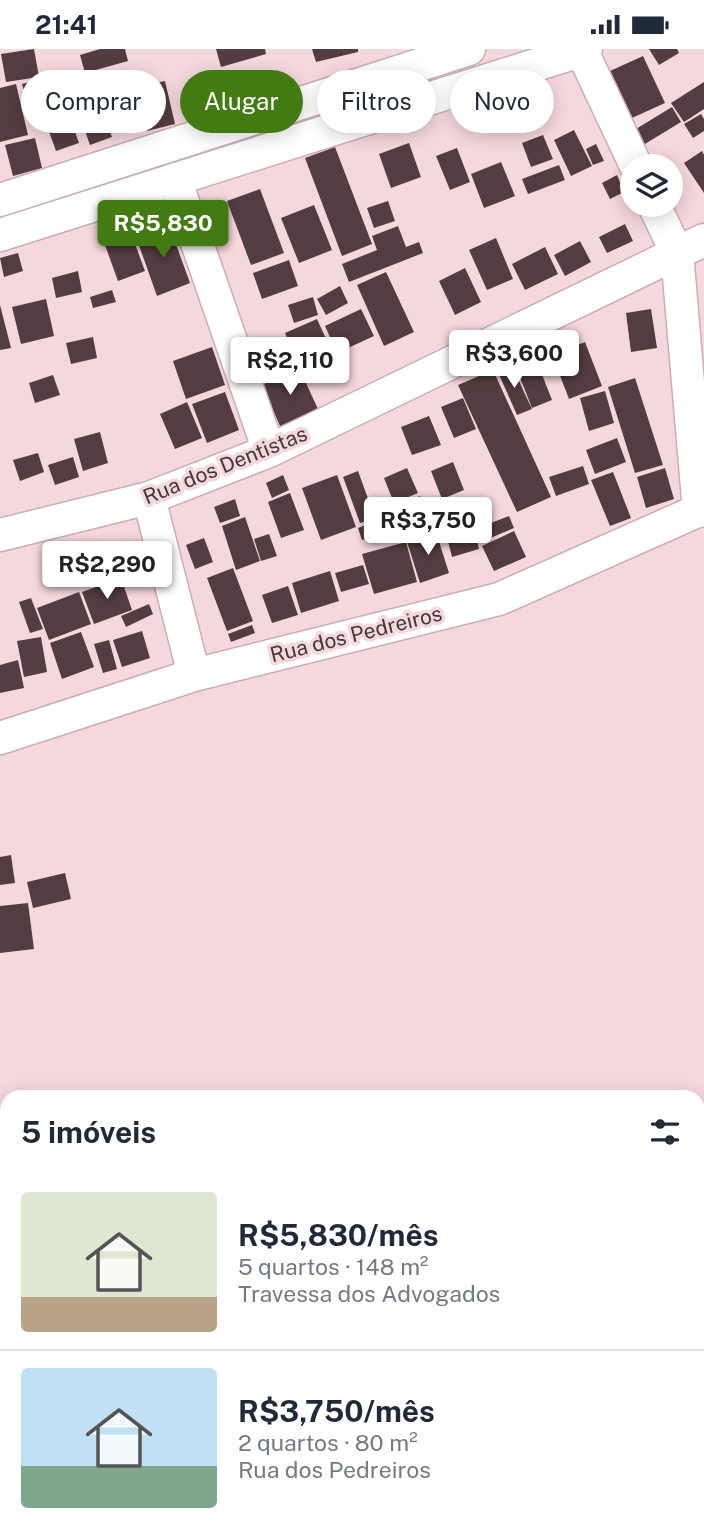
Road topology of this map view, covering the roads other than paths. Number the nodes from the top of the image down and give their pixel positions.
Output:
1 (469, 49) edge
2 (583, 50) edge
3 (631, 154) edge
4 (175, 179) junction
5 (0, 200) edge
6 (664, 217) edge
7 (0, 235) edge
8 (690, 247) edge
9 (269, 451) junction
10 (149, 498) junction
11 (701, 510) edge
12 (0, 535) edge
13 (194, 675) junction
14 (0, 738) edge

1 - 5 street
2 - 3 street
2 - 4 street
4 - 7 street
4 - 9 street
6 - 8 street
8 - 9 street, Rua dos Dentistas
8 - 11 street
9 - 10 street, Rua dos Dentistas
10 - 12 street, Rua dos Dentistas
10 - 13 street
11 - 13 street, Rua dos Pedreiros
13 - 14 street, Rua dos Pedreiros

